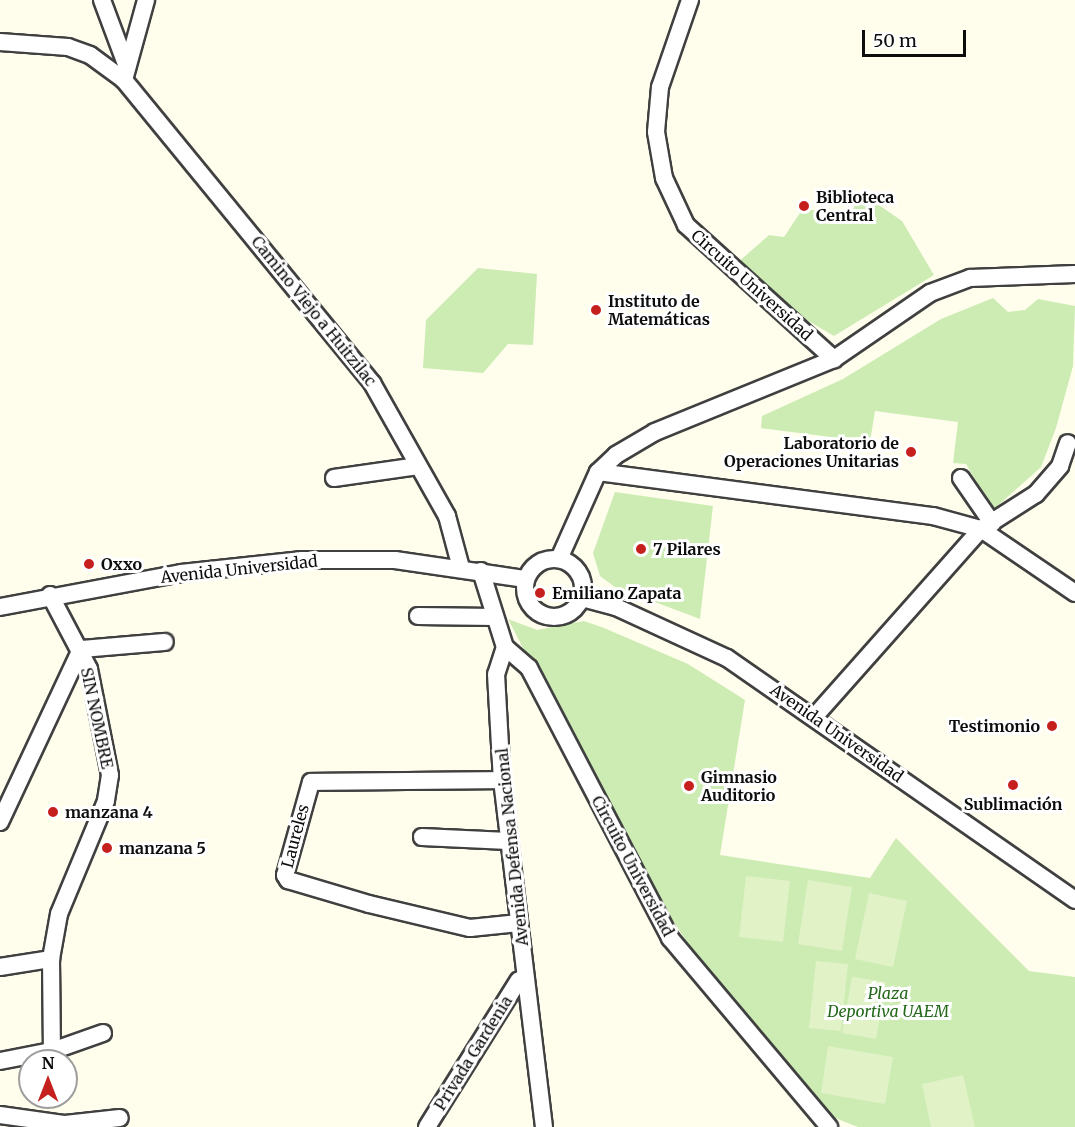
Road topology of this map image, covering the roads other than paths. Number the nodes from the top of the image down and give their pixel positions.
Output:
1 (102, 0) edge
2 (146, 0) edge
3 (690, 0) edge
4 (0, 42) edge
5 (125, 74) junction
6 (1075, 274) edge
7 (834, 358) junction
8 (1068, 442) dead end
9 (418, 466) junction
10 (598, 472) junction
11 (334, 478) dead end
12 (961, 478) dead end
13 (987, 526) junction
14 (559, 559) junction
15 (460, 568) junction
16 (481, 571) junction
17 (526, 579) junction
18 (1075, 593) edge
19 (50, 595) junction
20 (582, 598) junction
21 (0, 607) edge
22 (418, 616) dead end
23 (495, 617) junction
24 (165, 642) dead end
25 (505, 647) junction
26 (81, 649) junction
27 (815, 716) junction
28 (502, 780) junction
29 (0, 822) edge
30 (422, 837) dead end
31 (508, 841) junction
32 (1075, 900) edge
33 (519, 923) junction
34 (51, 959) junction
35 (0, 967) edge
36 (519, 980) dead end
37 (103, 1033) dead end
38 (52, 1049) edge
39 (58, 1049) edge
40 (18, 1058) edge
41 (0, 1061) edge
42 (0, 1115) edge
43 (120, 1118) dead end
44 (427, 1127) edge
45 (544, 1127) edge
46 (829, 1127) edge

1 - 5 street
2 - 5 street
3 - 7 street, Circuito Universidad
4 - 5 street
5 - 9 street, Camino Viejo a Huitzilac
6 - 7 street
7 - 10 street
8 - 13 street
9 - 11 street
9 - 15 street, Camino Viejo a Huitzilac
10 - 13 street
10 - 14 street
12 - 13 street
13 - 18 street
13 - 27 street
14 - 17 street
14 - 20 street
15 - 16 street, Avenida Universidad
15 - 19 street, Avenida Universidad
16 - 17 street
16 - 23 street
17 - 20 street
19 - 21 street, Avenida Universidad
19 - 26 street, SIN NOMBRE
20 - 27 street, Avenida Universidad
22 - 23 street
23 - 25 street
24 - 26 street, SIN NOMBRE
25 - 28 street, Avenida Defensa Nacional
25 - 46 street, Circuito Universidad
26 - 29 street, SIN NOMBRE
26 - 34 street, SIN NOMBRE
27 - 32 street, Avenida Universidad
28 - 31 street, Avenida Defensa Nacional
28 - 33 street, Laureles
30 - 31 street
31 - 33 street, Avenida Defensa Nacional
33 - 45 street, Avenida Defensa Nacional
34 - 35 street
34 - 38 street, SIN NOMBRE
36 - 44 street, Privada Gardenia
37 - 39 street
40 - 41 street
42 - 43 street

